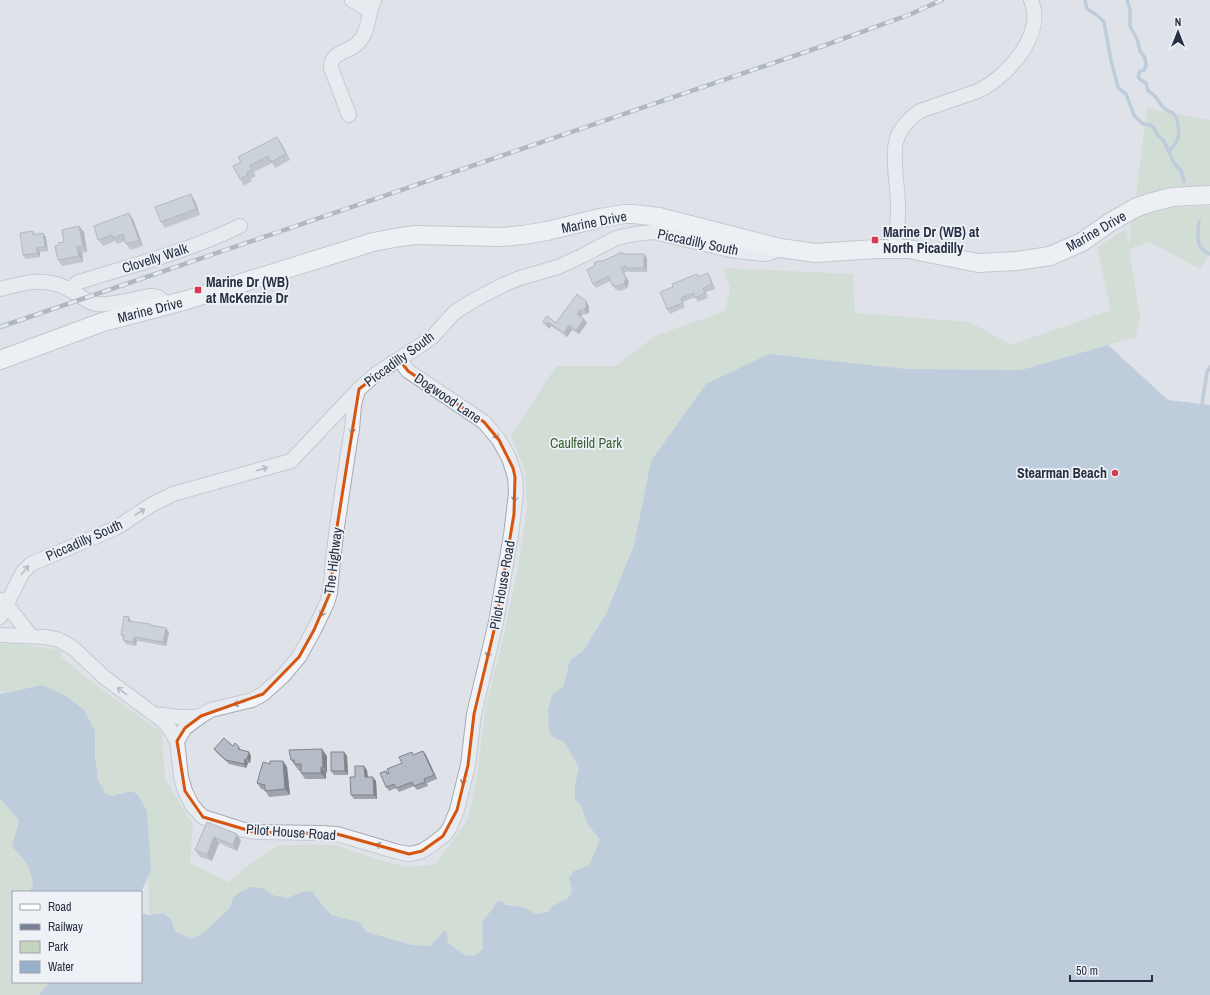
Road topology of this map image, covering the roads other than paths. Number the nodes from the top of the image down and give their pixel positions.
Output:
1 (352, 0) edge
2 (1031, 0) edge
3 (372, 6) edge
4 (349, 115) dead end
5 (1210, 195) edge
6 (240, 226) dead end
7 (780, 248) junction
8 (893, 249) junction
9 (0, 289) edge
10 (71, 290) junction
11 (168, 305) junction
12 (399, 359) junction
13 (0, 360) edge
14 (359, 389) junction
15 (509, 458) joint
16 (2, 607) edge
17 (0, 635) edge
18 (31, 636) junction
19 (154, 714) junction
20 (201, 716) junction
21 (177, 741) junction

1 - 3 street
2 - 8 street
3 - 4 street
5 - 8 main road, Marine Drive
6 - 10 street, Clovelly Walk
7 - 8 main road, Marine Drive
7 - 11 main road, Marine Drive
7 - 12 street, Piccadilly South
9 - 10 street
10 - 11 street
11 - 13 main road, Marine Drive
12 - 14 street, Piccadilly South
12 -> 15 street, Dogwood Lane
16 -> 14 street, Piccadilly South
14 -> 20 street, The Highway
15 -> 21 street, Pilot House Road
16 - 18 street
17 - 18 street, Pilot House Road
19 -> 18 street, Pilot House Road
19 - 20 street, The Highway
19 - 21 street, Pilot House Road
20 - 21 street, The Highway

